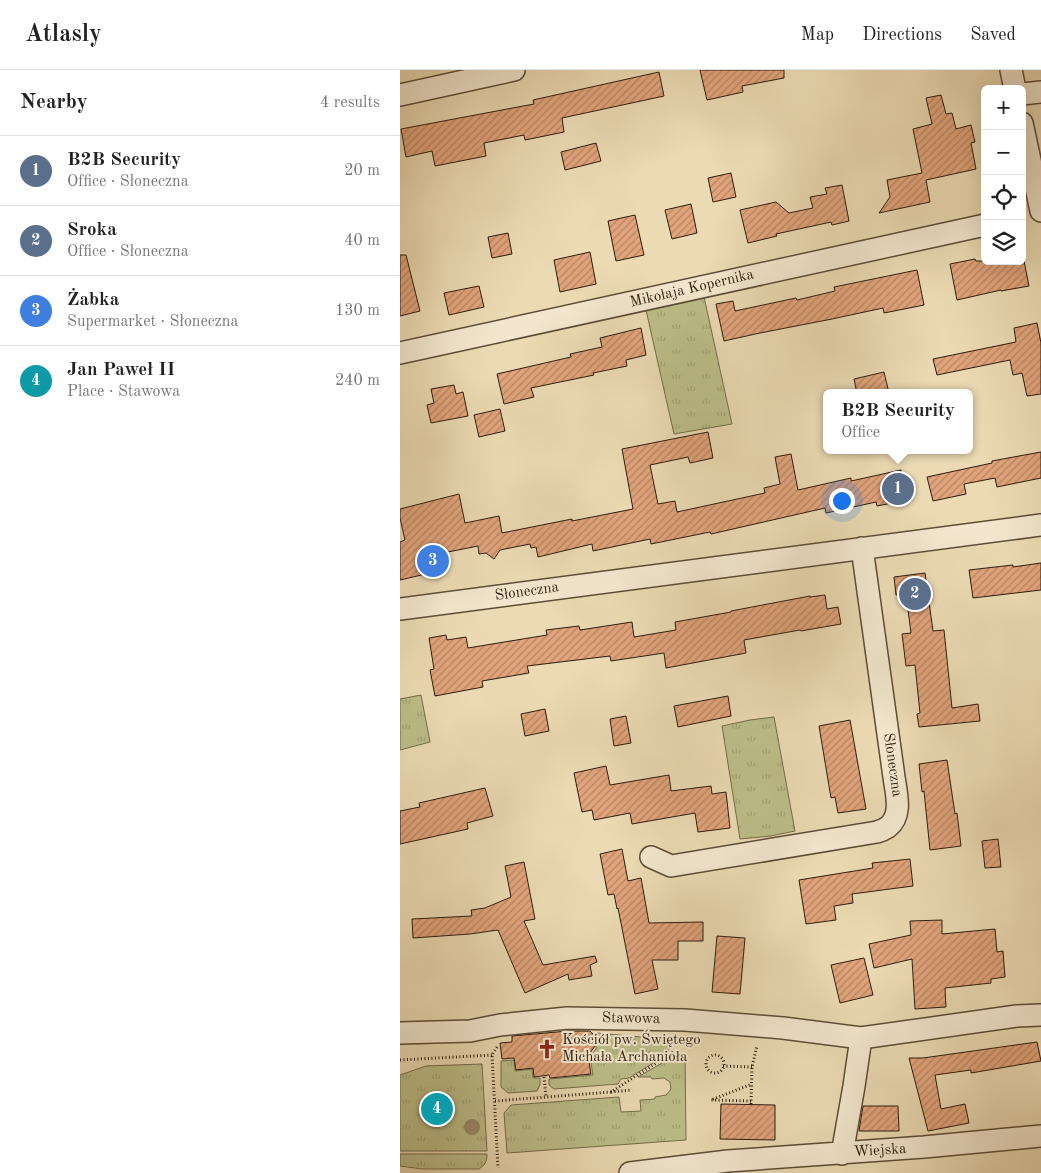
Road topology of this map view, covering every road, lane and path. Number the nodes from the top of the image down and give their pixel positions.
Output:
1 (514, 70) edge
2 (1010, 70) edge
3 (1014, 85) edge
4 (1041, 92) edge
5 (1026, 94) edge
6 (400, 95) edge
7 (1023, 130) edge
8 (1041, 212) edge
9 (1026, 215) edge
10 (981, 225) edge
11 (400, 354) edge
12 (1041, 525) edge
13 (862, 548) junction
14 (400, 608) edge
15 (651, 857) dead end
16 (1041, 1015) edge
17 (500, 1025) junction
18 (758, 1025) junction
19 (400, 1033) edge
20 (861, 1038) junction
21 (675, 1051) dead end
22 (492, 1055) junction
23 (400, 1060) edge
24 (723, 1066) junction
25 (752, 1067) junction
26 (544, 1077) dead end
27 (752, 1084) junction
28 (632, 1090) dead end
29 (610, 1092) junction
30 (546, 1097) junction
31 (495, 1100) junction
32 (1041, 1136) edge
33 (842, 1154) junction
34 (498, 1168) dead end
35 (630, 1173) edge

1 - 6 street
2 - 3 street
4 - 5 street
7 - 8 street
8 - 9 street
10 - 11 street, Mikołaja Kopernika
12 - 13 street, Słoneczna
13 - 14 street, Słoneczna
13 - 15 street, Słoneczna
16 - 20 street, Stawowa
17 - 18 street, Stawowa
17 - 19 street, Stawowa
17 - 22 path
18 - 20 street, Stawowa
18 - 25 path
20 - 33 street
21 - 29 path
22 - 23 path
22 - 31 path
24 - 24 path
24 - 25 path
25 - 27 path
26 - 30 path
27 - 27 path
28 - 29 path
29 - 30 path
30 - 31 path
31 - 34 path
32 - 33 street, Wiejska
33 - 35 street, Wiejska

